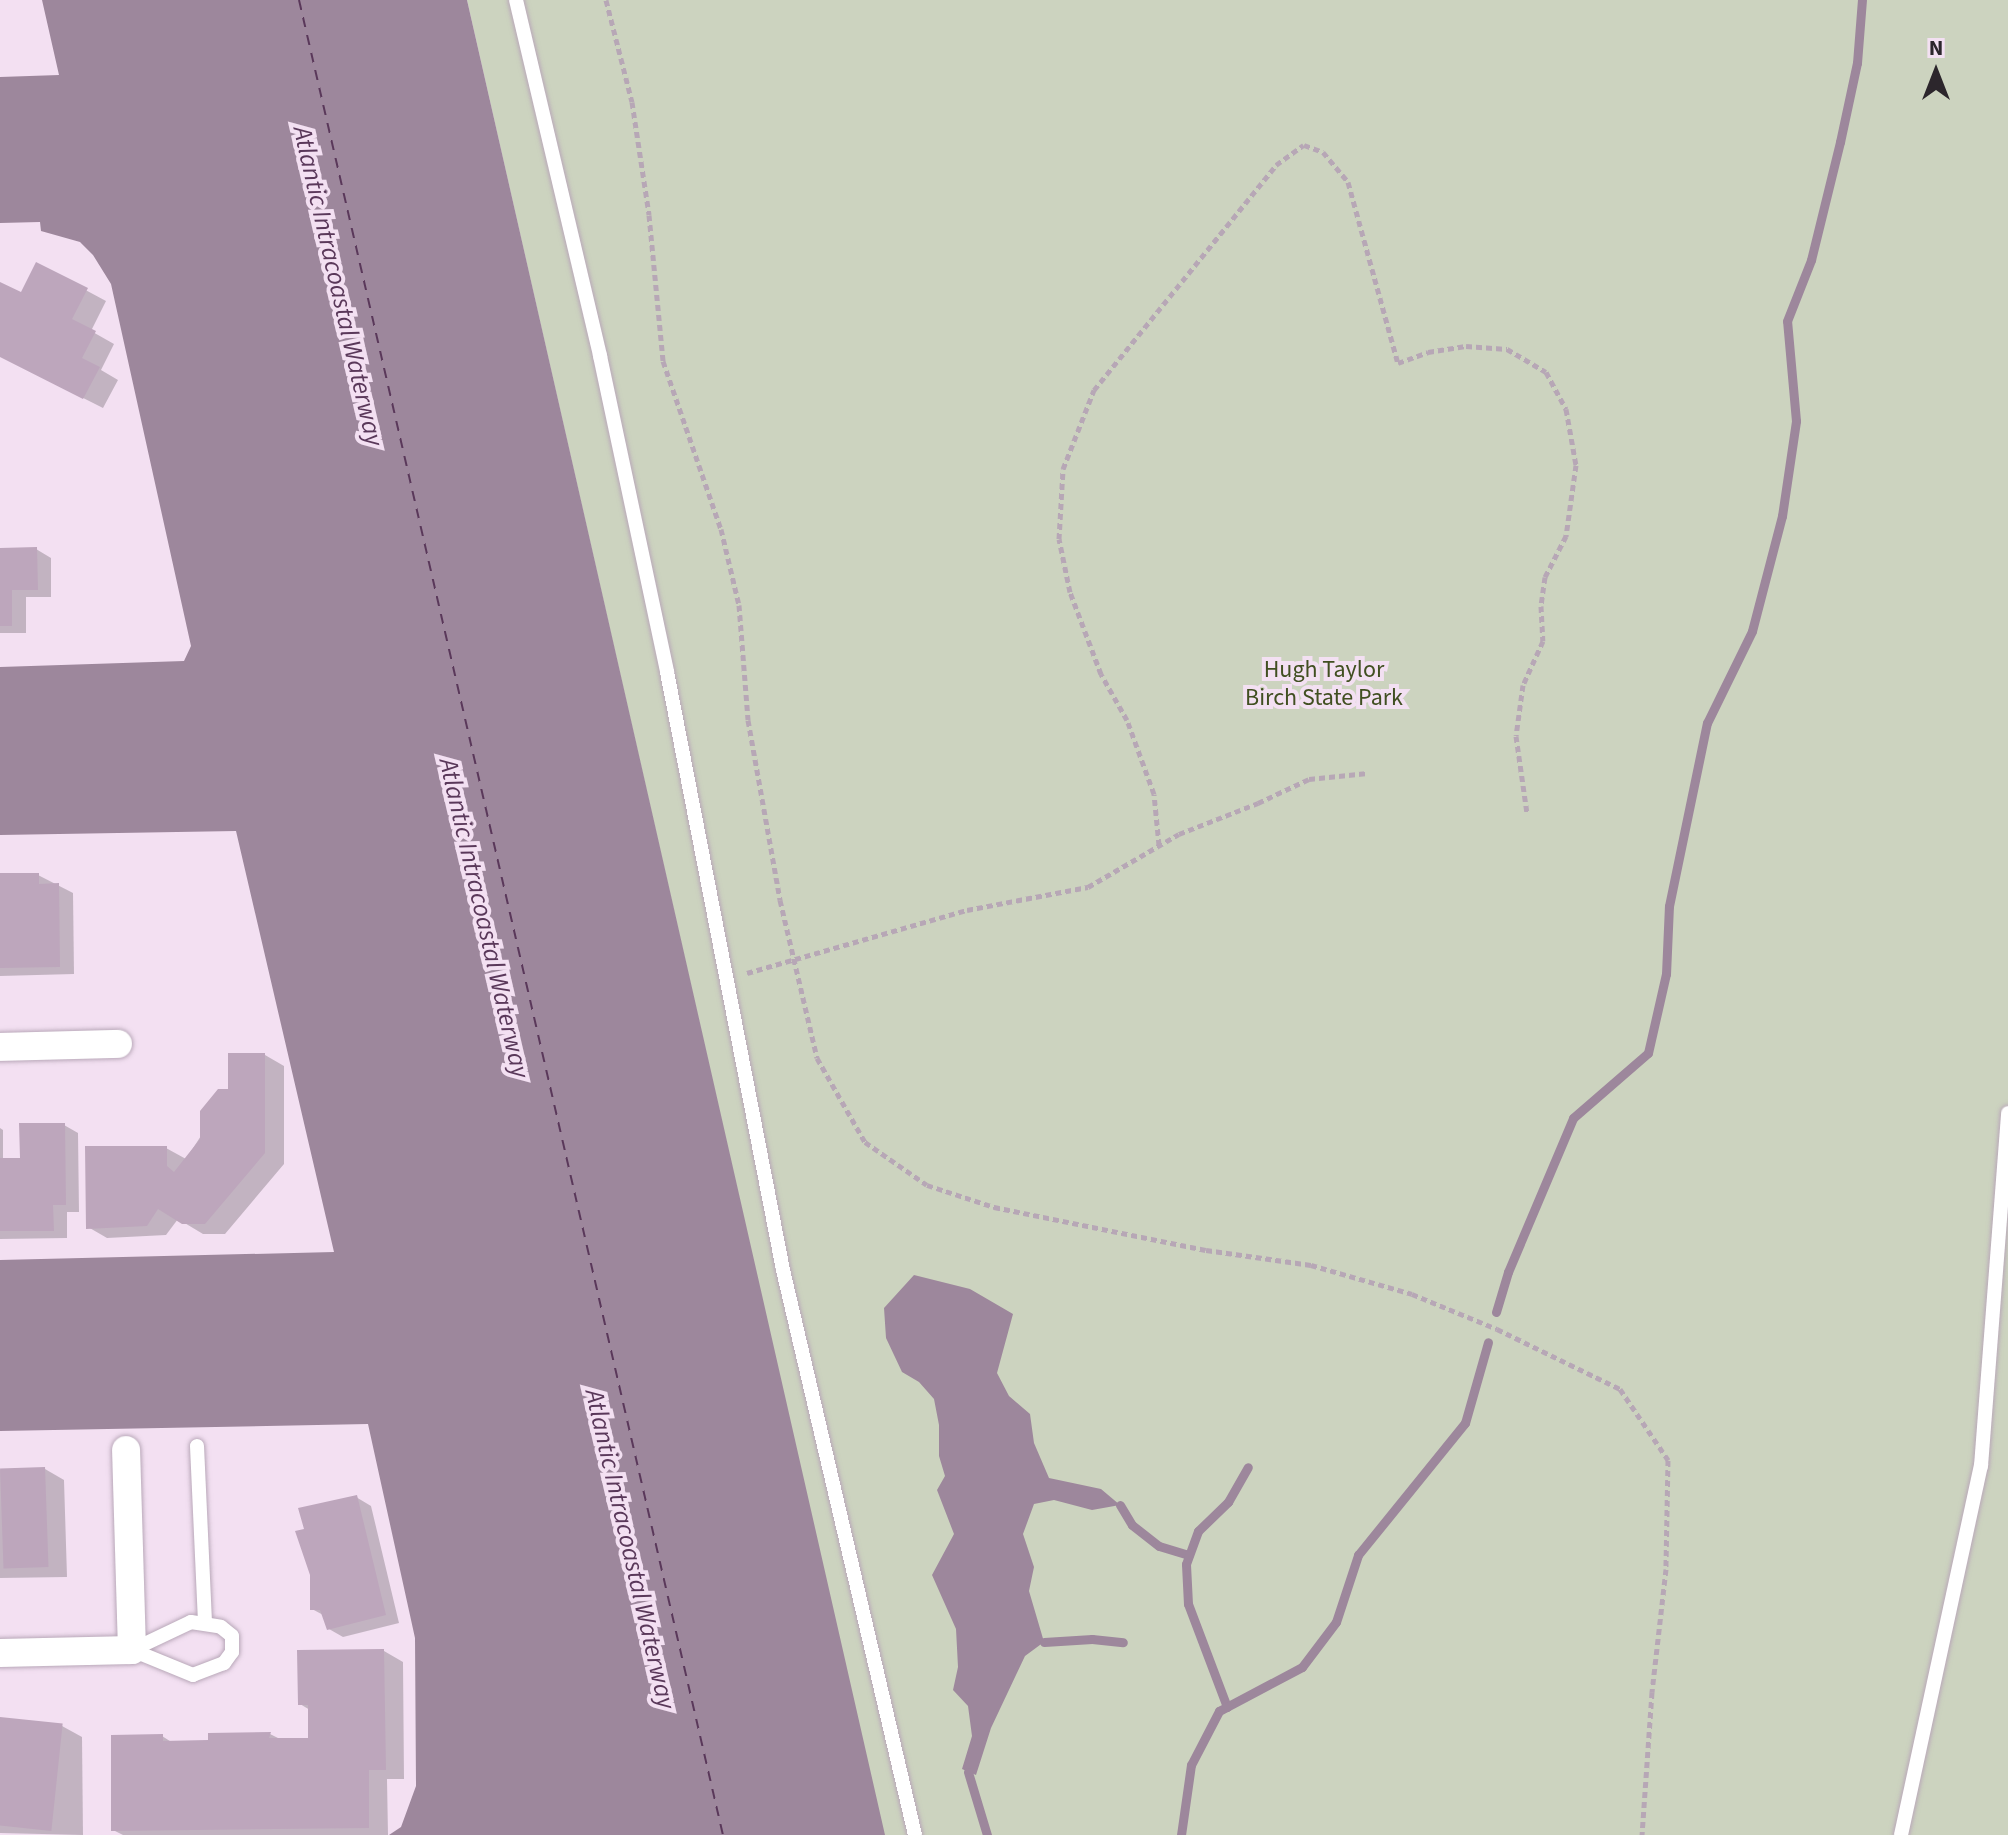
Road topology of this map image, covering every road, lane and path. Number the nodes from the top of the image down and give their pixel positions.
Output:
1 (516, 0) edge
2 (606, 0) edge
3 (1368, 773) dead end
4 (1527, 813) dead end
5 (1159, 845) junction
6 (793, 959) junction
7 (727, 979) junction
8 (118, 1044) dead end
9 (0, 1047) edge
10 (2008, 1113) edge
11 (197, 1446) dead end
12 (126, 1450) dead end
13 (205, 1622) junction
14 (132, 1650) junction
15 (0, 1653) edge
16 (915, 1835) edge
17 (1642, 1835) edge
18 (1901, 1835) edge

1 - 7 lane
2 - 6 path
3 - 5 path
4 - 5 path
5 - 6 path
6 - 7 path
6 - 17 path
7 - 16 lane
8 - 9 street
10 - 18 lane
11 - 13 lane
12 - 14 street
13 - 14 lane
13 - 14 lane
14 - 15 street

